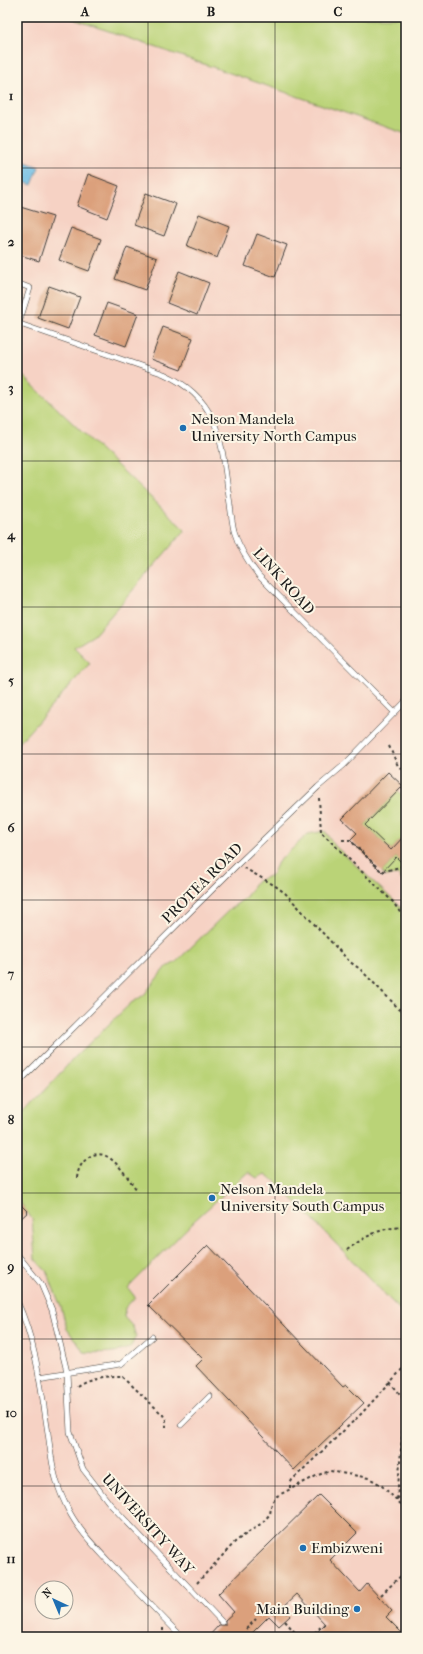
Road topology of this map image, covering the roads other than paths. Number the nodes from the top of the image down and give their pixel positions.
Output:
1 (17, 283) edge
2 (18, 323) edge
3 (406, 701) edge
4 (394, 712) junction
5 (17, 1084) edge
6 (17, 1254) edge
7 (17, 1301) edge
8 (152, 1337) dead end
9 (67, 1372) junction
10 (39, 1377) junction
11 (210, 1396) dead end
12 (181, 1425) dead end
13 (222, 1622) dead end
14 (182, 1637) edge

1 - 2 lane
2 - 4 lane, LINK ROAD
3 - 4 lane, PROTEA ROAD
4 - 5 lane, PROTEA ROAD
6 - 9 lane, UNIVERSITY WAY
7 - 10 lane
8 - 9 lane
9 - 10 lane
9 - 13 lane, UNIVERSITY WAY
10 - 14 lane
11 - 12 lane

